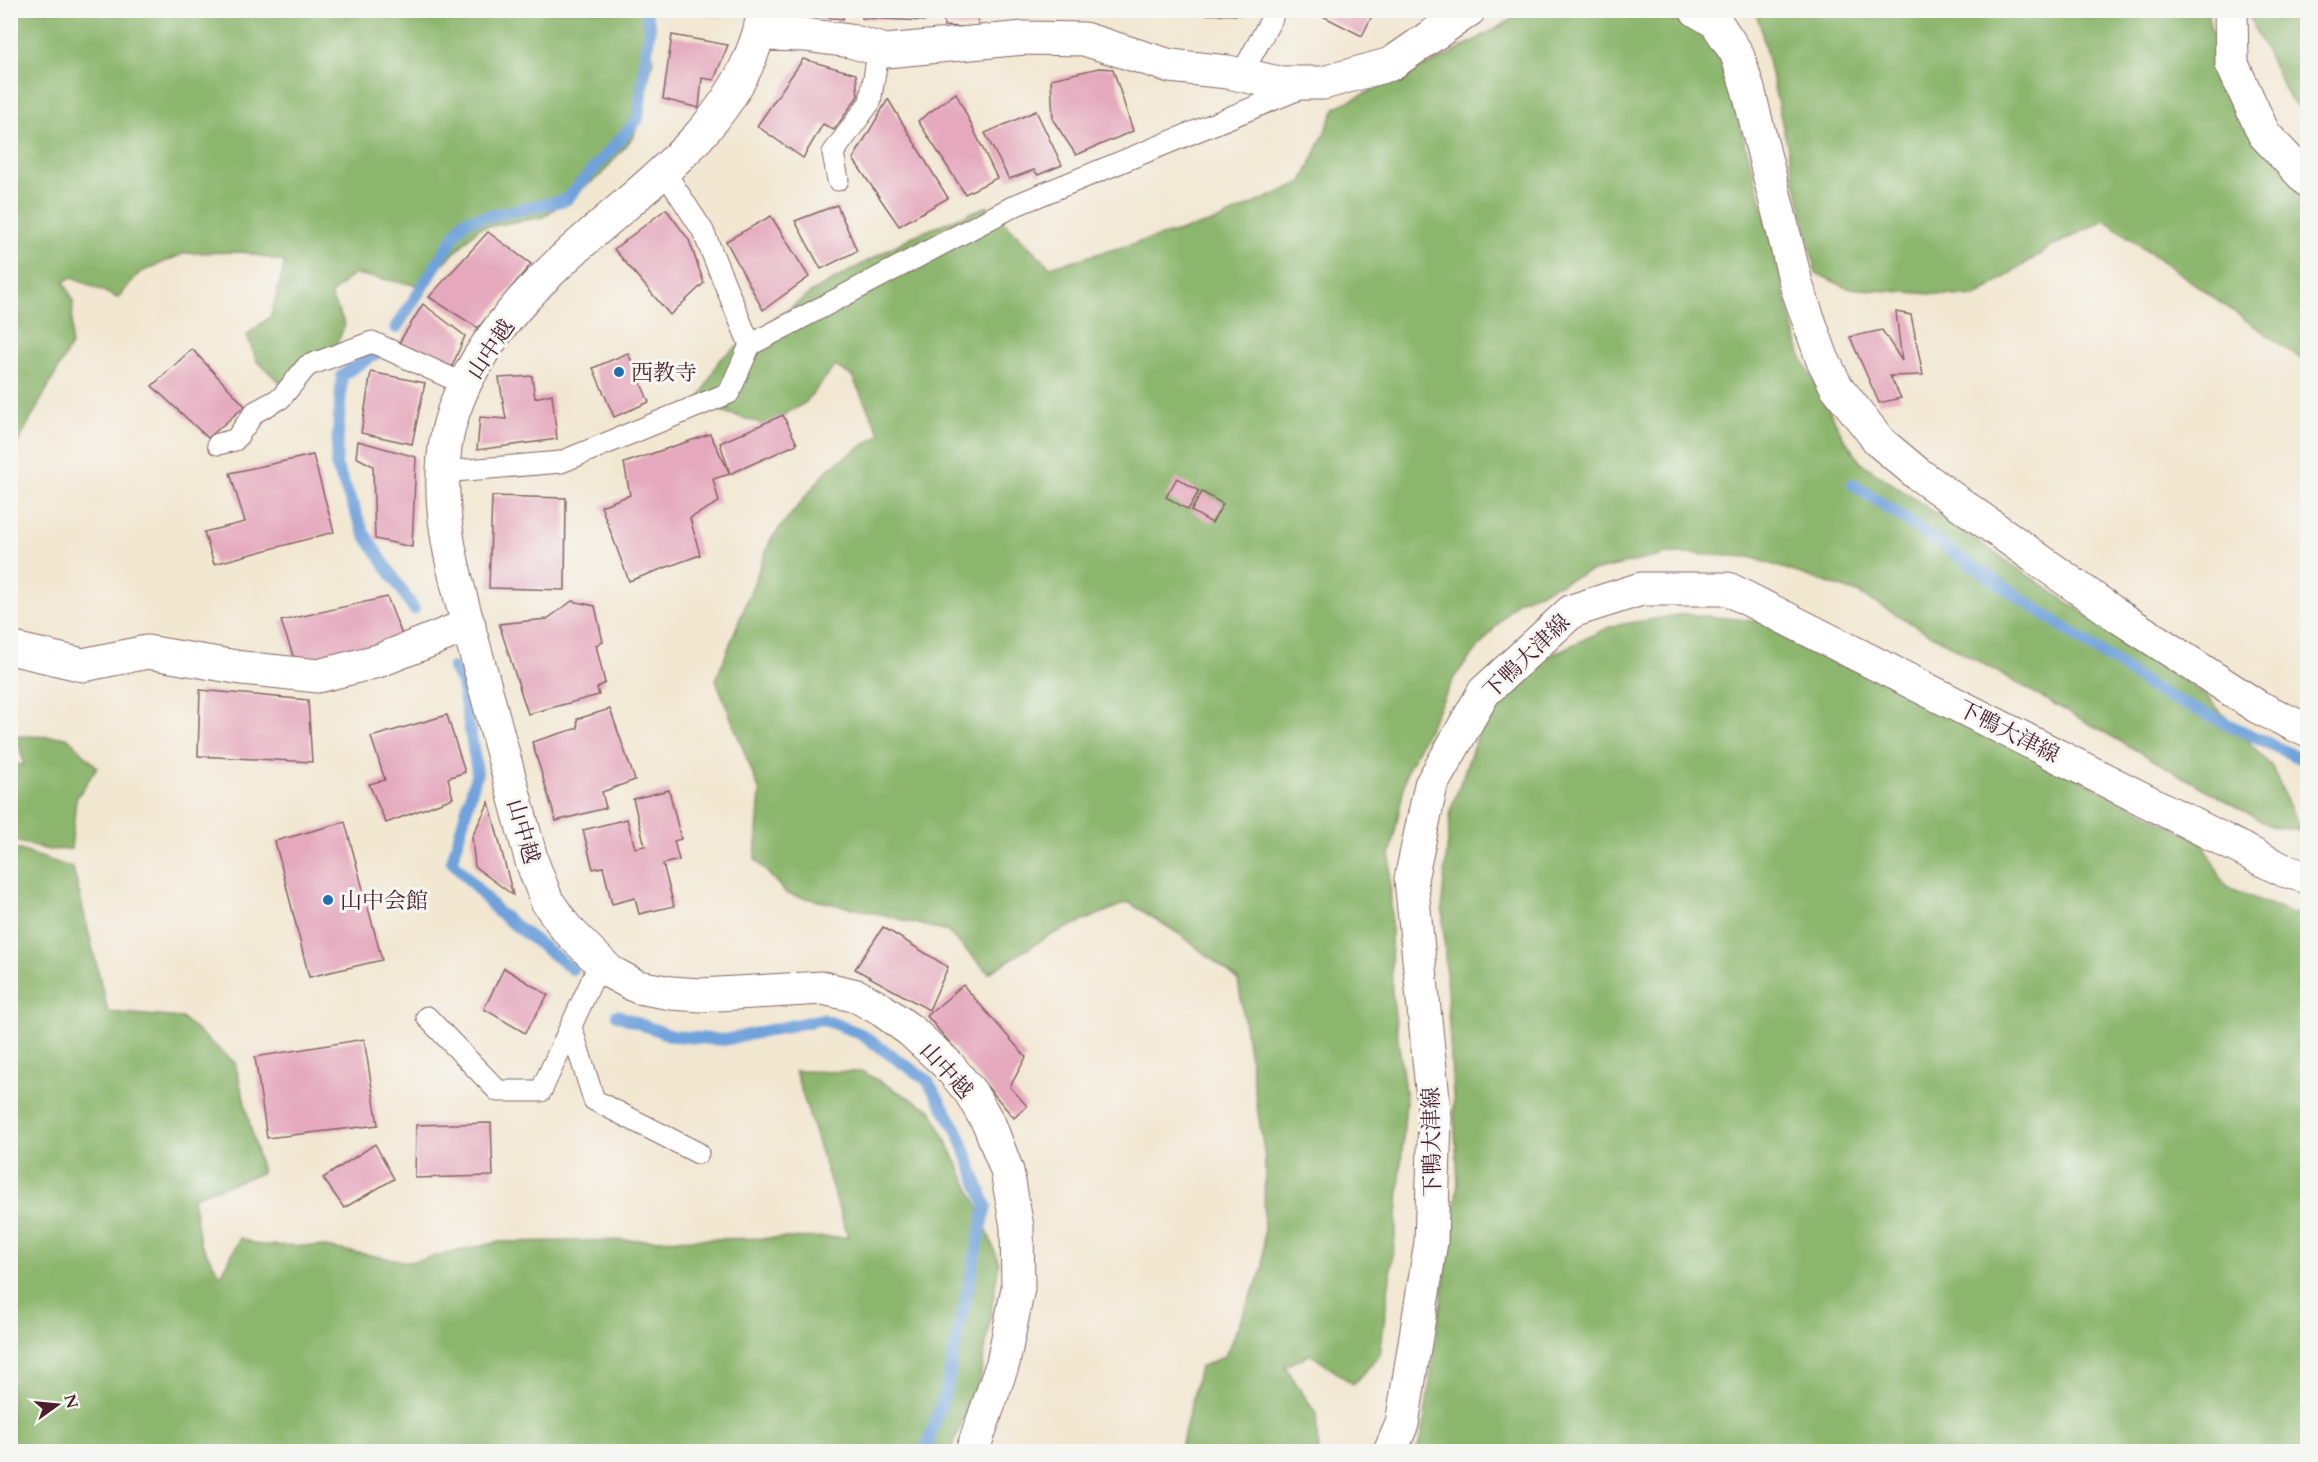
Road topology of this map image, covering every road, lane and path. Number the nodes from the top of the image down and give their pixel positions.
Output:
1 (1469, 10) edge
2 (1696, 10) edge
3 (2231, 10) edge
4 (1272, 18) dead end
5 (761, 22) edge
6 (879, 48) junction
7 (1241, 75) junction
8 (1312, 83) junction
9 (664, 171) junction
10 (838, 180) dead end
11 (2307, 181) edge
12 (750, 345) junction
13 (466, 384) junction
14 (218, 444) dead end
15 (443, 472) junction
16 (469, 625) junction
17 (10, 648) edge
18 (2307, 731) edge
19 (2307, 877) edge
20 (600, 963) junction
21 (427, 1017) dead end
22 (571, 1027) junction
23 (698, 1153) dead end
24 (972, 1452) edge
25 (1390, 1452) edge

1 - 8 street
2 - 18 street
3 - 11 street
4 - 7 lane
5 - 6 street
5 - 9 street, 山中越
6 - 7 street
6 - 10 lane
7 - 8 street
8 - 12 lane
9 - 12 lane
9 - 13 street, 山中越
12 - 15 lane
13 - 14 lane
13 - 15 street, 山中越
15 - 16 street, 山中越
16 - 17 street
16 - 20 street, 山中越
19 - 25 street, 下鴨大津線
20 - 22 lane
20 - 24 street, 山中越
21 - 22 lane
22 - 23 lane

